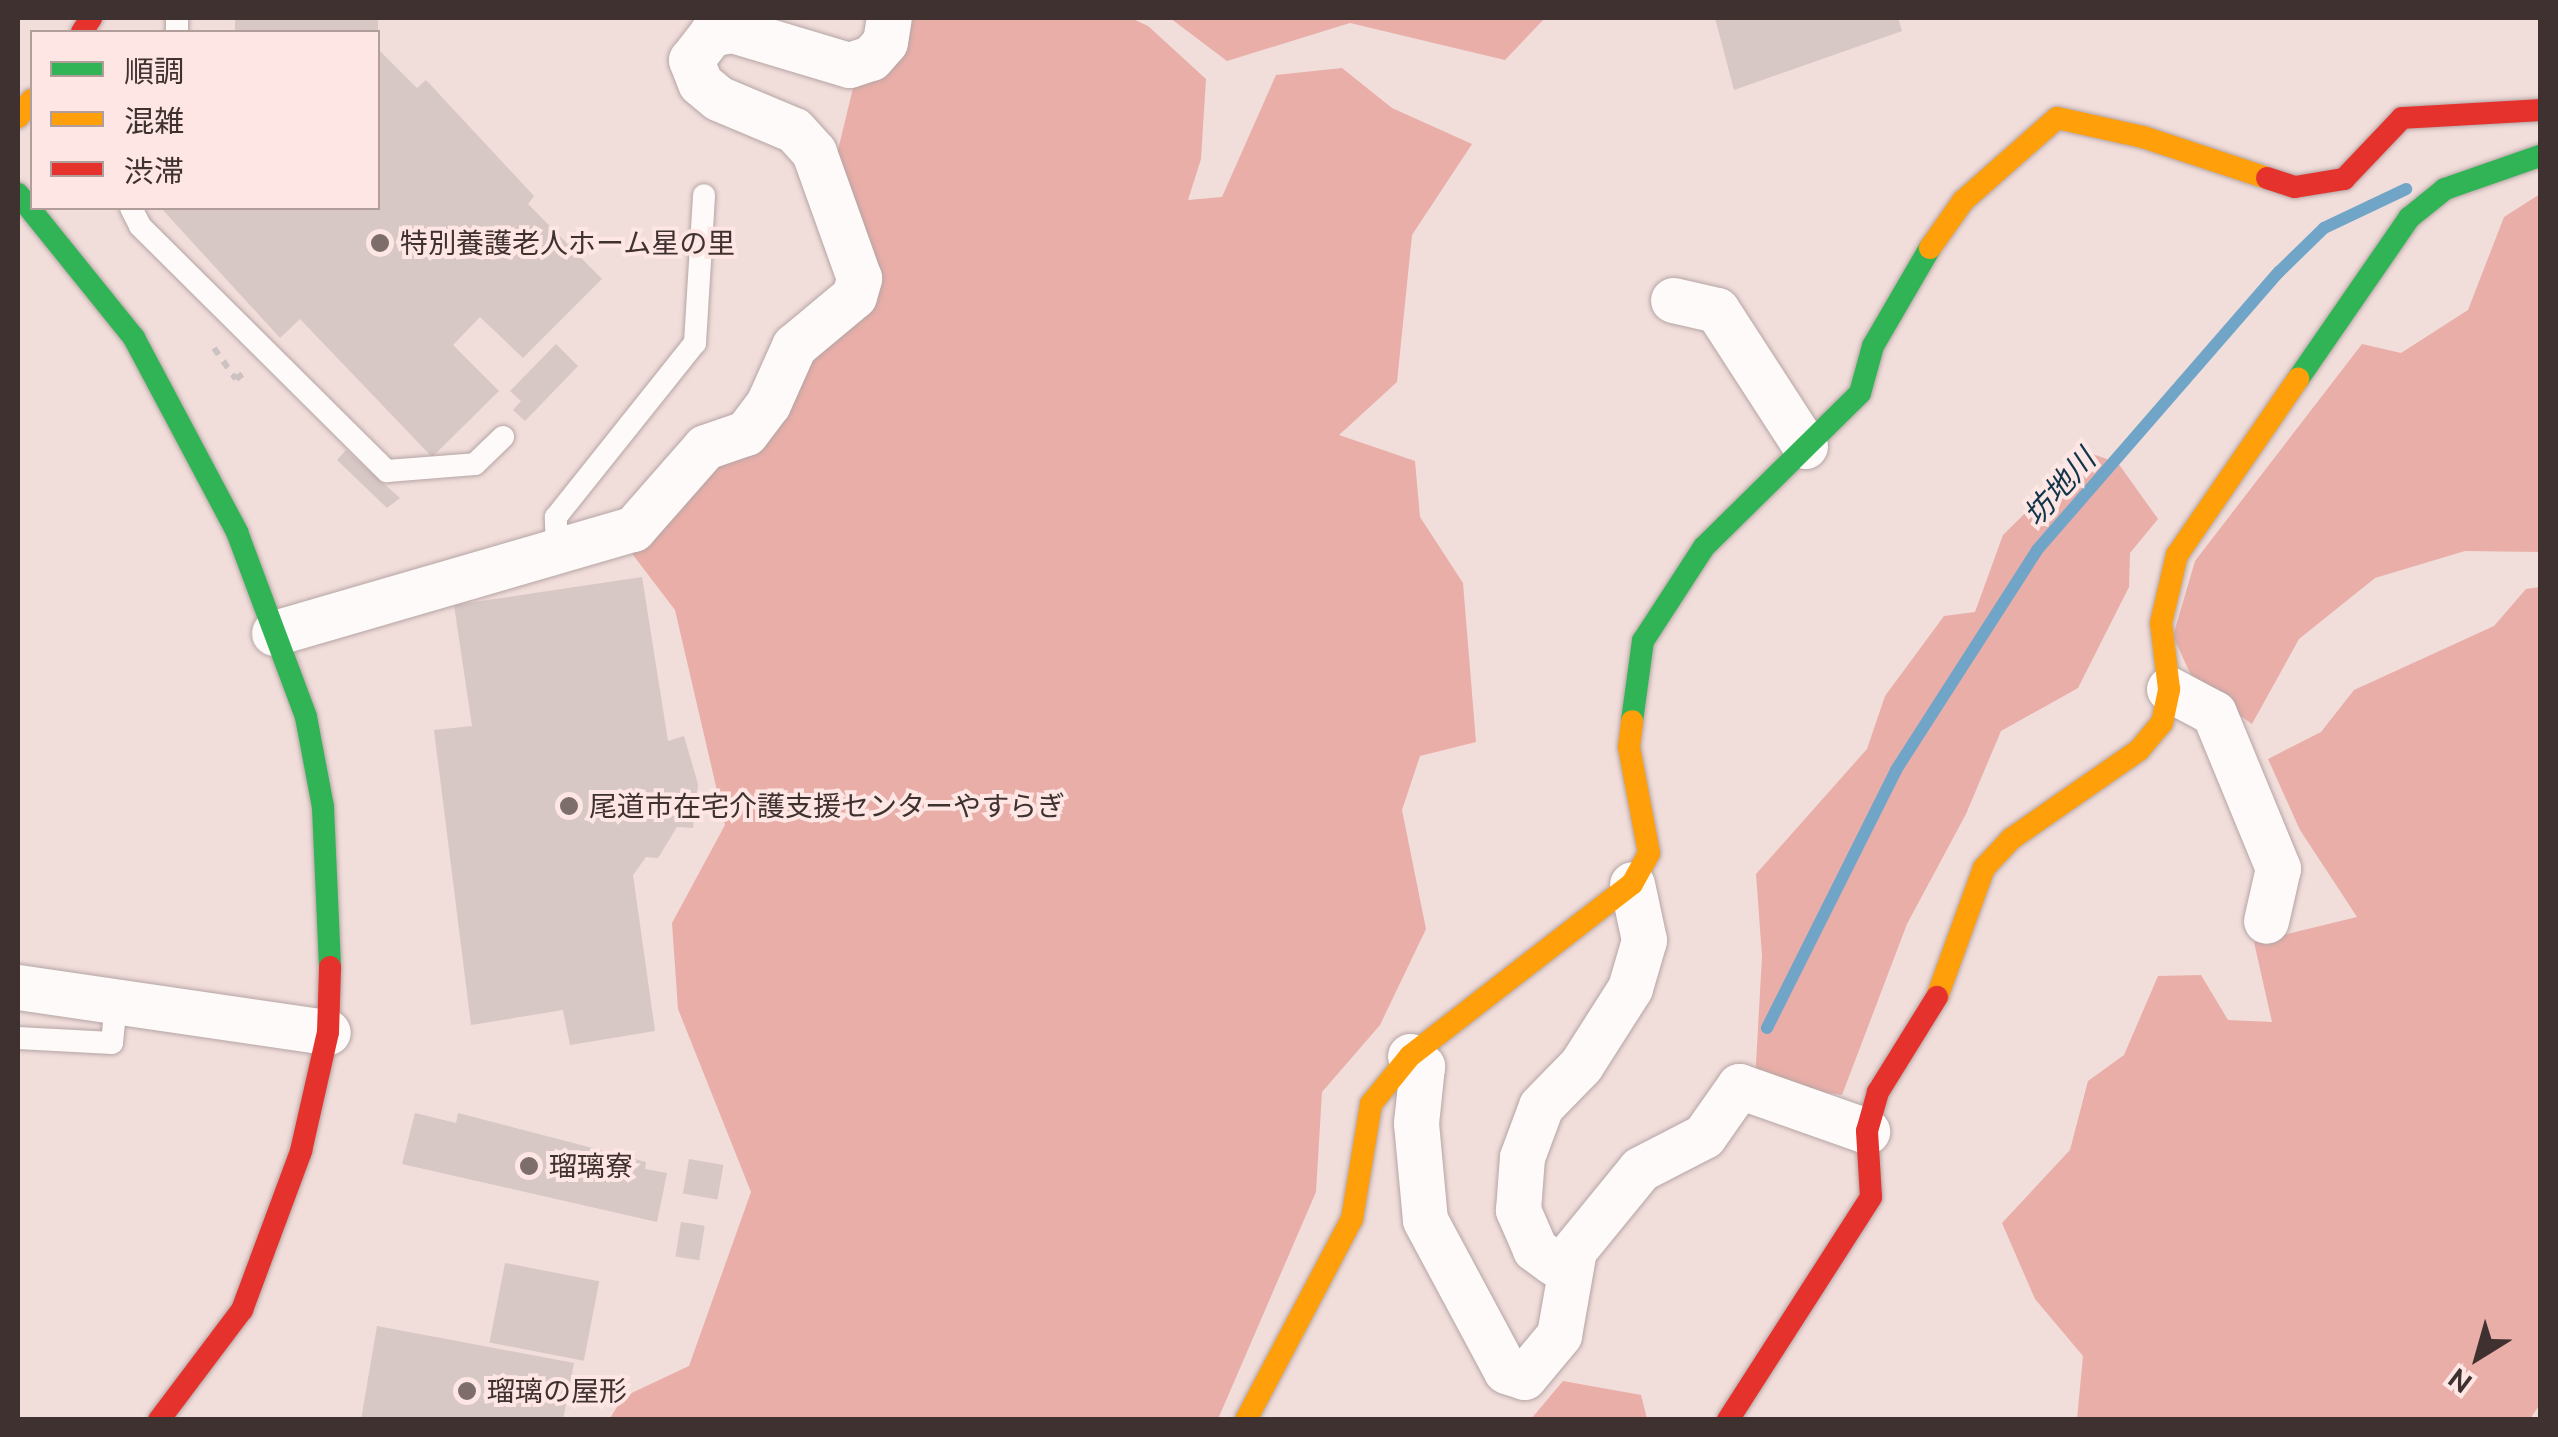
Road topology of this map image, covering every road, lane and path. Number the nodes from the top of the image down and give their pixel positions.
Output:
1 (889, 18) edge
2 (2540, 110) edge
3 (2540, 156) edge
4 (704, 194) dead end
5 (31, 210) edge
6 (132, 210) edge
7 (1673, 300) dead end
8 (207, 338) dead end
9 (270, 355) junction
10 (502, 436) dead end
11 (1805, 446) junction
12 (557, 552) junction
13 (274, 633) junction
14 (2169, 689) junction
15 (1632, 884) junction
16 (2266, 922) dead end
17 (18, 987) edge
18 (116, 1003) junction
19 (328, 1032) junction
20 (18, 1038) edge
21 (1410, 1056) junction
22 (1867, 1131) junction
23 (1571, 1265) junction
24 (159, 1420) edge
25 (1246, 1420) edge
26 (1728, 1420) edge

1 - 12 street
2 - 11 street
3 - 14 street
4 - 12 lane
5 - 13 street
6 - 9 lane
7 - 11 street
8 - 9 path
9 - 10 lane
11 - 15 street
12 - 13 street
13 - 19 street
14 - 16 street
14 - 22 street
15 - 21 street
15 - 23 street
17 - 18 street
18 - 19 street
18 - 20 lane
19 - 24 street
21 - 23 street
21 - 25 street
22 - 23 street
22 - 26 street

